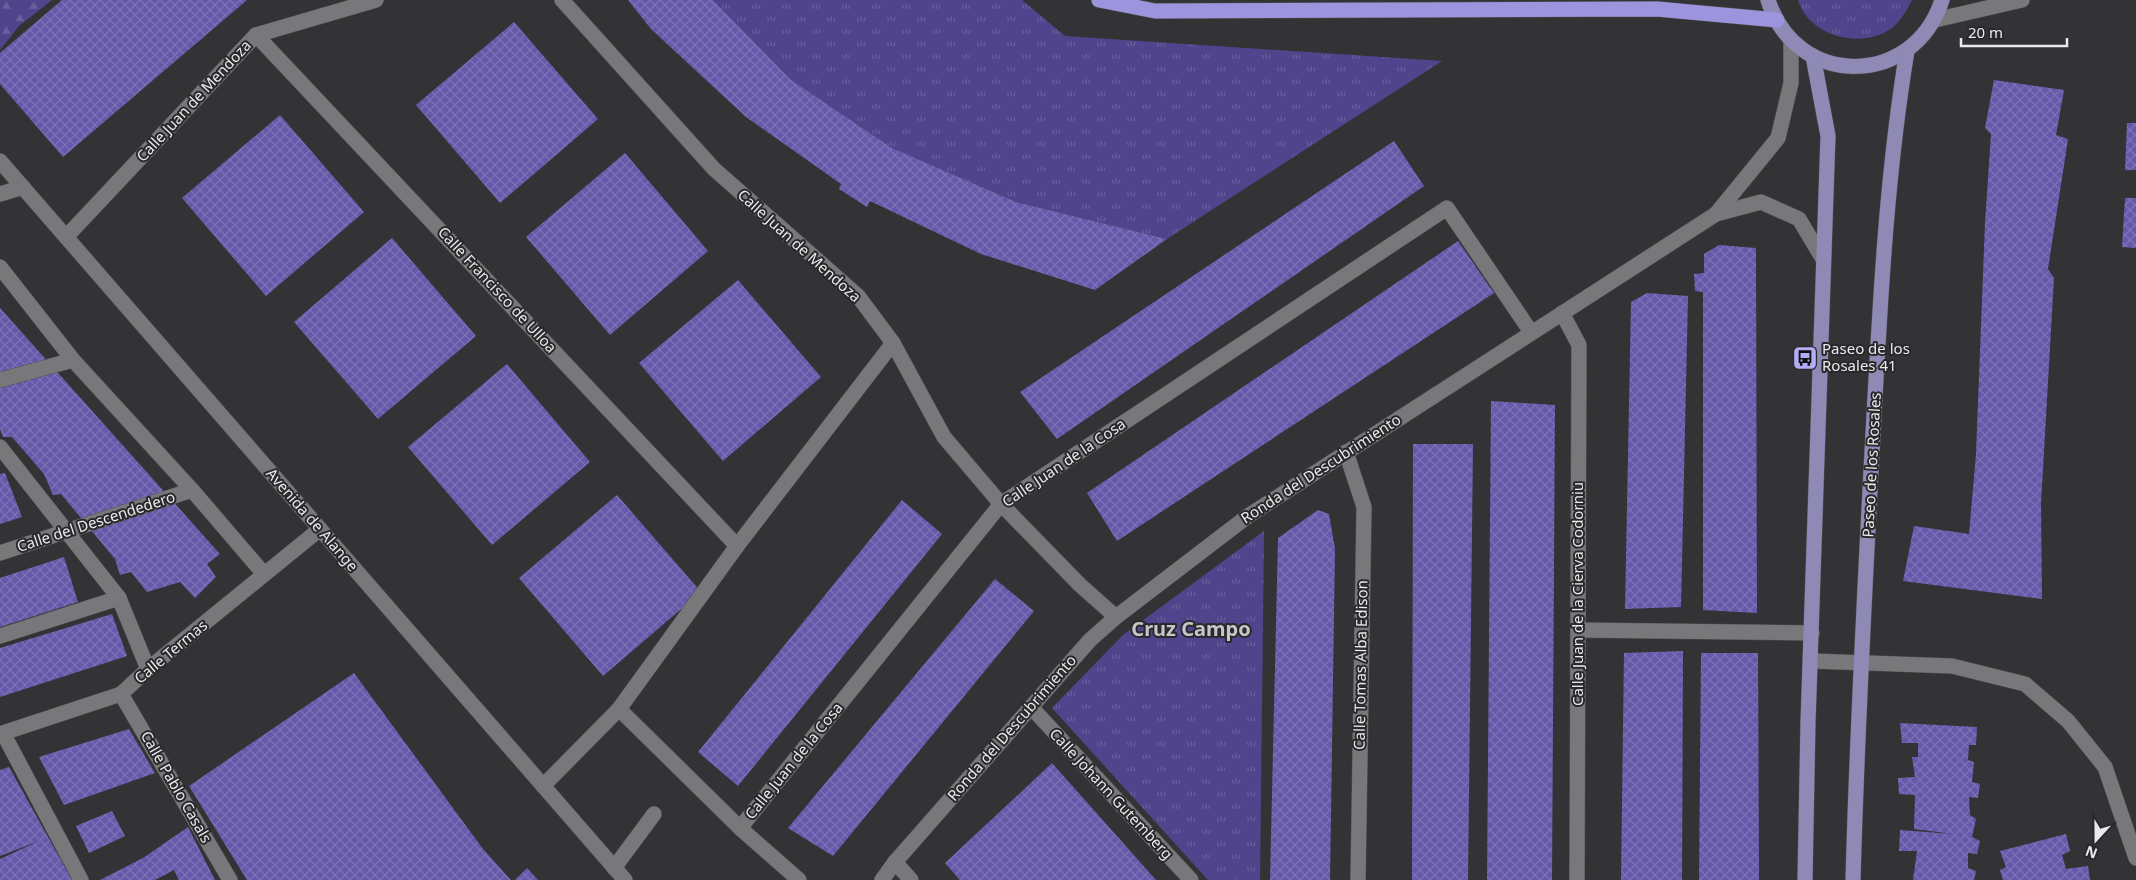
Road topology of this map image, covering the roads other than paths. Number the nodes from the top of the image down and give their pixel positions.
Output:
1 (376, 0) edge
2 (562, 0) edge
3 (1099, 0) edge
4 (1768, 0) edge
5 (1942, 0) edge
6 (2022, 0) edge
7 (1777, 20) junction
8 (1934, 20) junction
9 (256, 35) junction
10 (1792, 41) junction
11 (1906, 51) junction
12 (1813, 56) junction
13 (0, 161) edge
14 (22, 187) junction
15 (0, 194) edge
16 (1716, 214) junction
17 (66, 237) junction
18 (1823, 259) junction
19 (0, 268) edge
20 (1562, 313) junction
21 (1531, 332) junction
22 (893, 343) junction
23 (73, 360) junction
24 (0, 380) edge
25 (1346, 452) junction
26 (3, 455) edge
27 (192, 490) junction
28 (1001, 504) junction
29 (320, 528) junction
30 (66, 531) junction
31 (737, 546) junction
32 (0, 553) edge
33 (264, 574) junction
34 (119, 598) junction
35 (1116, 617) junction
36 (1578, 630) junction
37 (1812, 633) junction
38 (0, 636) edge
39 (1812, 662) junction
40 (1861, 663) junction
41 (148, 670) junction
42 (121, 694) junction
43 (1031, 707) junction
44 (619, 709) junction
45 (2, 734) edge
46 (543, 786) junction
47 (654, 814) dead end
48 (740, 828) junction
49 (2136, 858) edge
50 (895, 862) junction
51 (614, 868) junction
52 (81, 880) edge
53 (230, 880) edge
54 (625, 880) edge
55 (799, 880) edge
56 (882, 880) edge
57 (911, 880) edge
58 (1191, 880) edge
59 (1358, 880) edge
60 (1577, 880) edge
61 (1806, 880) edge
62 (1853, 880) edge

1 - 9 street, Calle Juan de Mendoza
2 - 22 street, Calle Juan de Mendoza
3 - 7 highway
4 - 7 main road
5 - 8 main road
6 - 8 street
7 - 10 main road
8 - 11 main road
9 - 17 street, Calle Juan de Mendoza
9 - 31 street, Calle Francisco de Ulloa
10 - 12 main road
10 - 16 street
11 - 12 main road
11 - 40 main road, Paseo de los Rosales
12 - 18 main road
13 - 14 street, Avenida de Alange
14 - 15 street
14 - 17 street, Avenida de Alange
16 - 18 street, Ronda del Descubrimiento
16 - 20 street, Ronda del Descubrimiento
17 - 29 street, Avenida de Alange
18 - 37 main road
19 - 23 street
20 - 21 street, Ronda del Descubrimiento
20 - 36 street, Calle Juan de la Cierva Codorniu
21 - 25 street, Ronda del Descubrimiento
21 - 28 street, Calle Juan de la Cosa
22 - 28 street, Calle Juan de Mendoza
22 - 31 street
23 - 24 street
23 - 27 street
25 - 35 street, Ronda del Descubrimiento
25 - 59 street, Calle Tomas Alba Edison
26 - 30 street
27 - 30 street, Calle del Descendedero
27 - 33 street
28 - 35 street, Calle Juan de Mendoza
28 - 48 street, Calle Juan de la Cosa
29 - 33 street, Calle Termas
29 - 46 street, Avenida de Alange
30 - 32 street, Calle del Descendedero
30 - 34 street
31 - 44 street
33 - 41 street, Calle Termas
34 - 38 street
34 - 41 street
35 - 43 street, Ronda del Descubrimiento
36 - 37 street
36 - 60 street, Calle Juan de la Cierva Codorniu
37 - 39 main road
39 - 40 street
39 - 61 main road
40 - 49 street
40 - 62 main road, Paseo de los Rosales
41 - 42 street, Calle Termas
42 - 45 street, Calle Termas
42 - 53 street, Calle Pablo Casals
43 - 50 street, Ronda del Descubrimiento
43 - 58 street, Calle Johann Gutemberg
44 - 46 street
44 - 48 street
45 - 52 street
46 - 51 street, Avenida de Alange
47 - 51 street
48 - 55 street
50 - 56 street, Ronda del Descubrimiento
50 - 57 street
51 - 54 street, Avenida de Alange

